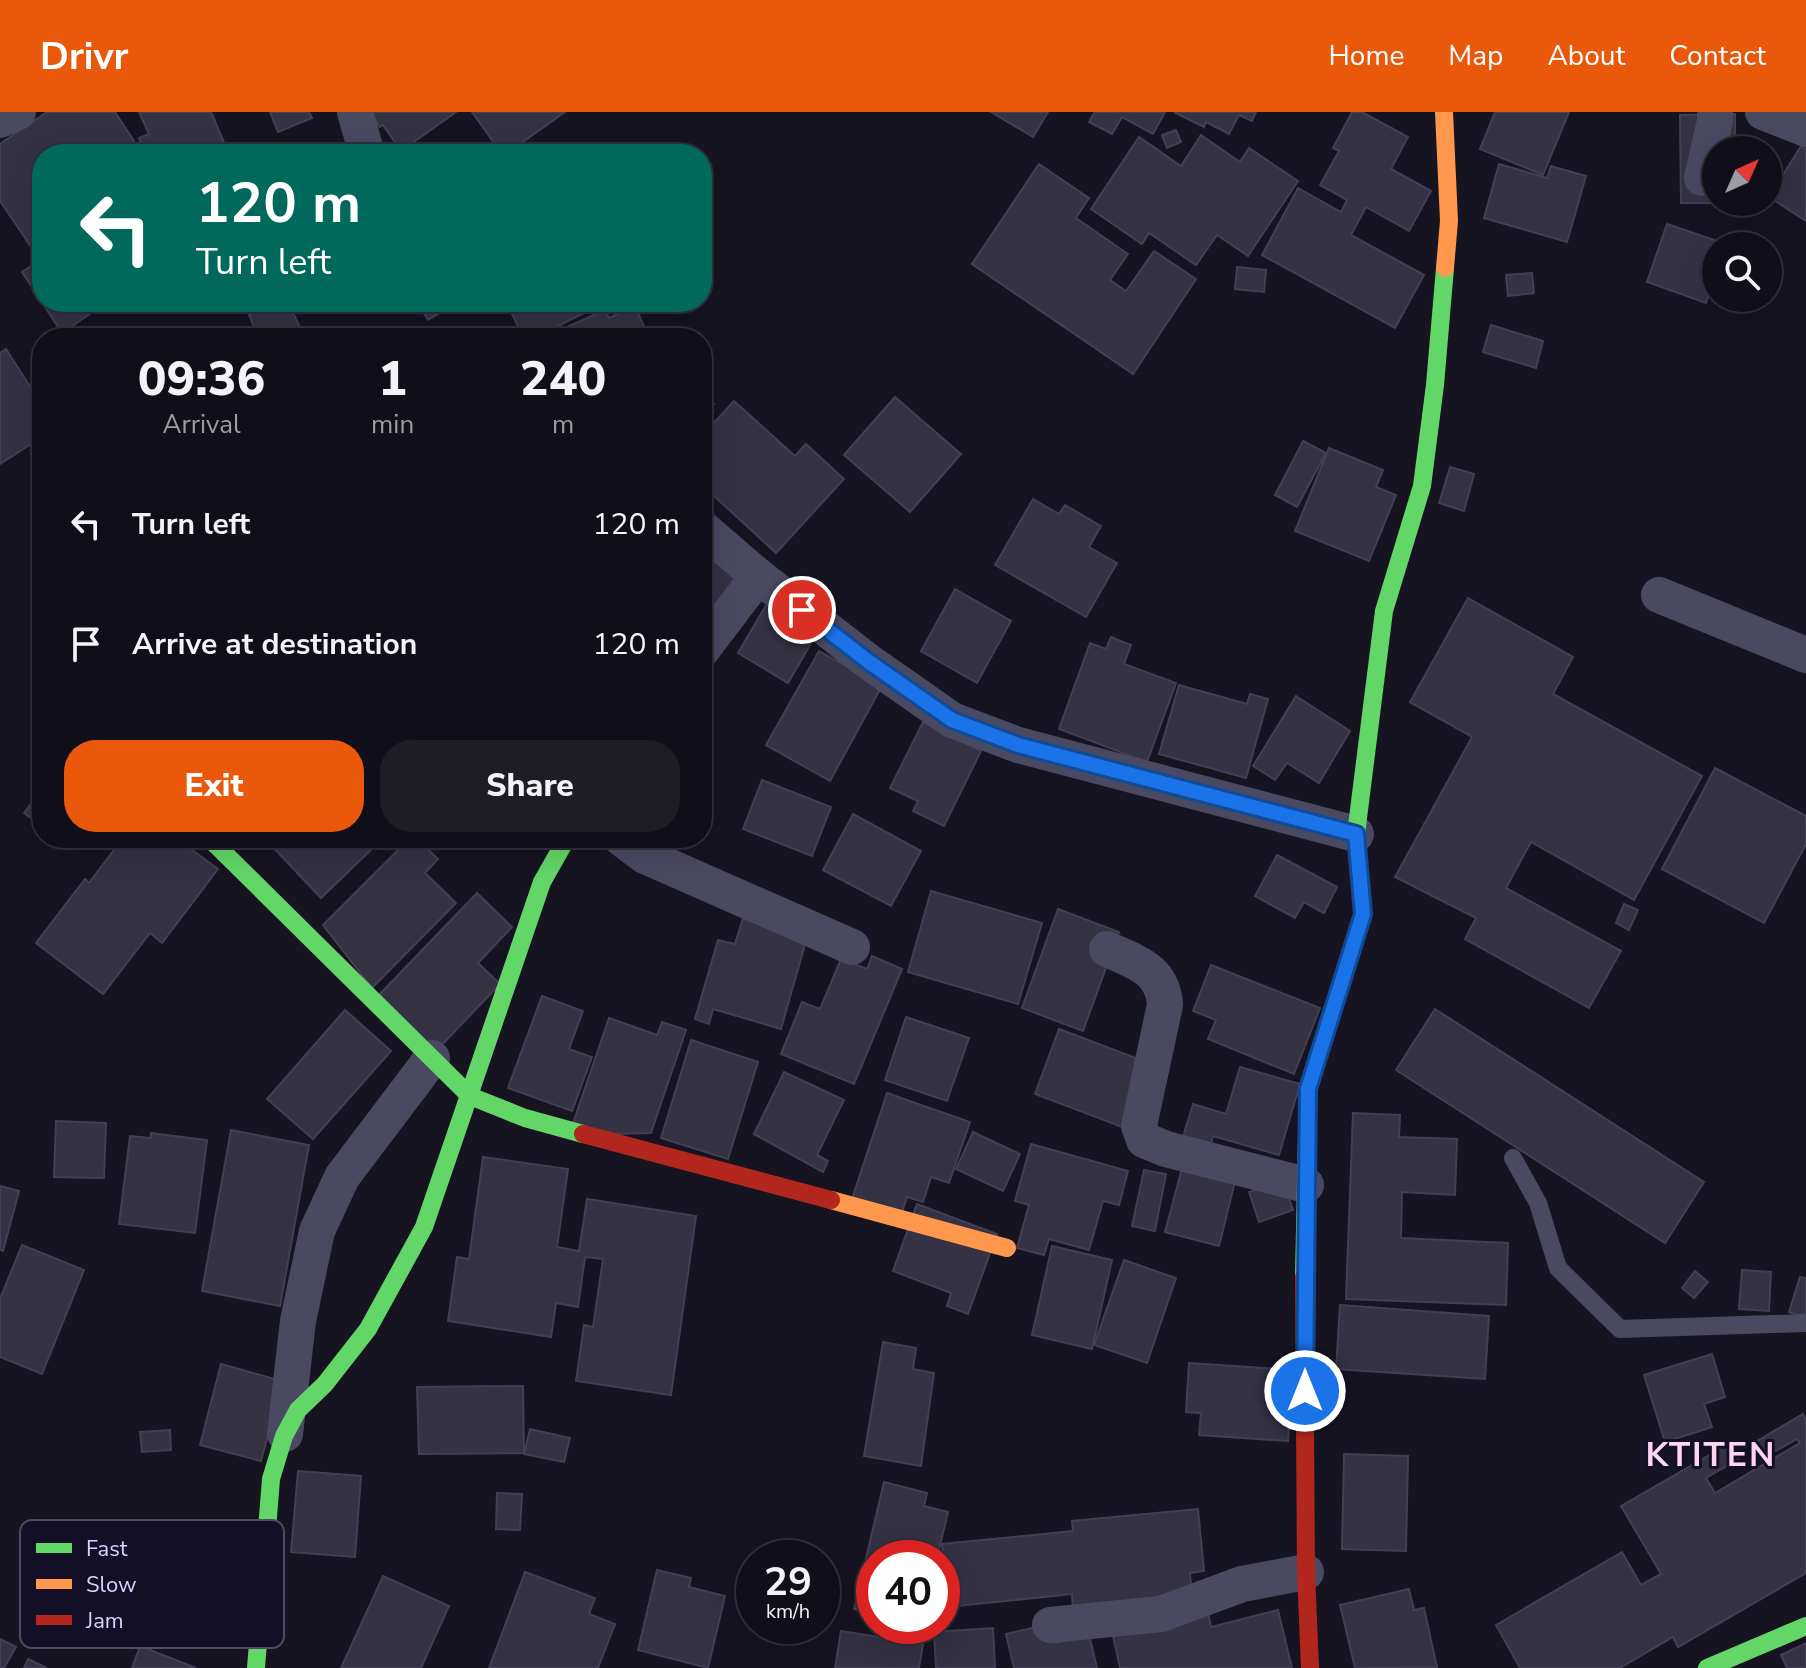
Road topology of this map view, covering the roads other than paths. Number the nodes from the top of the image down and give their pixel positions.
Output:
1 (18, 112) edge
2 (355, 112) edge
3 (1444, 112) edge
4 (1715, 112) edge
5 (1763, 112) edge
6 (0, 120) edge
7 (1806, 129) edge
8 (1712, 136) edge
9 (364, 144) edge
10 (712, 537) edge
11 (758, 576) junction
12 (1659, 595) dead end
13 (712, 637) edge
14 (1806, 655) edge
15 (1356, 834) junction
16 (219, 848) edge
17 (561, 848) edge
18 (634, 848) edge
19 (852, 947) dead end
20 (1107, 949) dead end
21 (432, 1058) junction
22 (470, 1096) junction
23 (1513, 1158) dead end
24 (1306, 1185) junction
25 (1007, 1248) dead end
26 (1806, 1323) edge
27 (284, 1436) junction
28 (268, 1520) edge
29 (1306, 1572) junction
30 (1050, 1625) dead end
31 (1806, 1626) edge
32 (258, 1648) edge
33 (256, 1668) edge
34 (1310, 1668) edge
35 (1707, 1668) edge

1 - 6 street
2 - 9 street
3 - 15 street
4 - 8 street
5 - 7 street
10 - 11 street
11 - 13 street
11 - 15 street
12 - 14 street
15 - 24 street
16 - 21 street
17 - 22 street
18 - 19 street
20 - 24 street
21 - 22 street
21 - 27 street
22 - 25 street
22 - 27 street
23 - 26 lane
24 - 29 street
27 - 28 street
29 - 30 street
29 - 34 street
31 - 35 street
32 - 33 street

